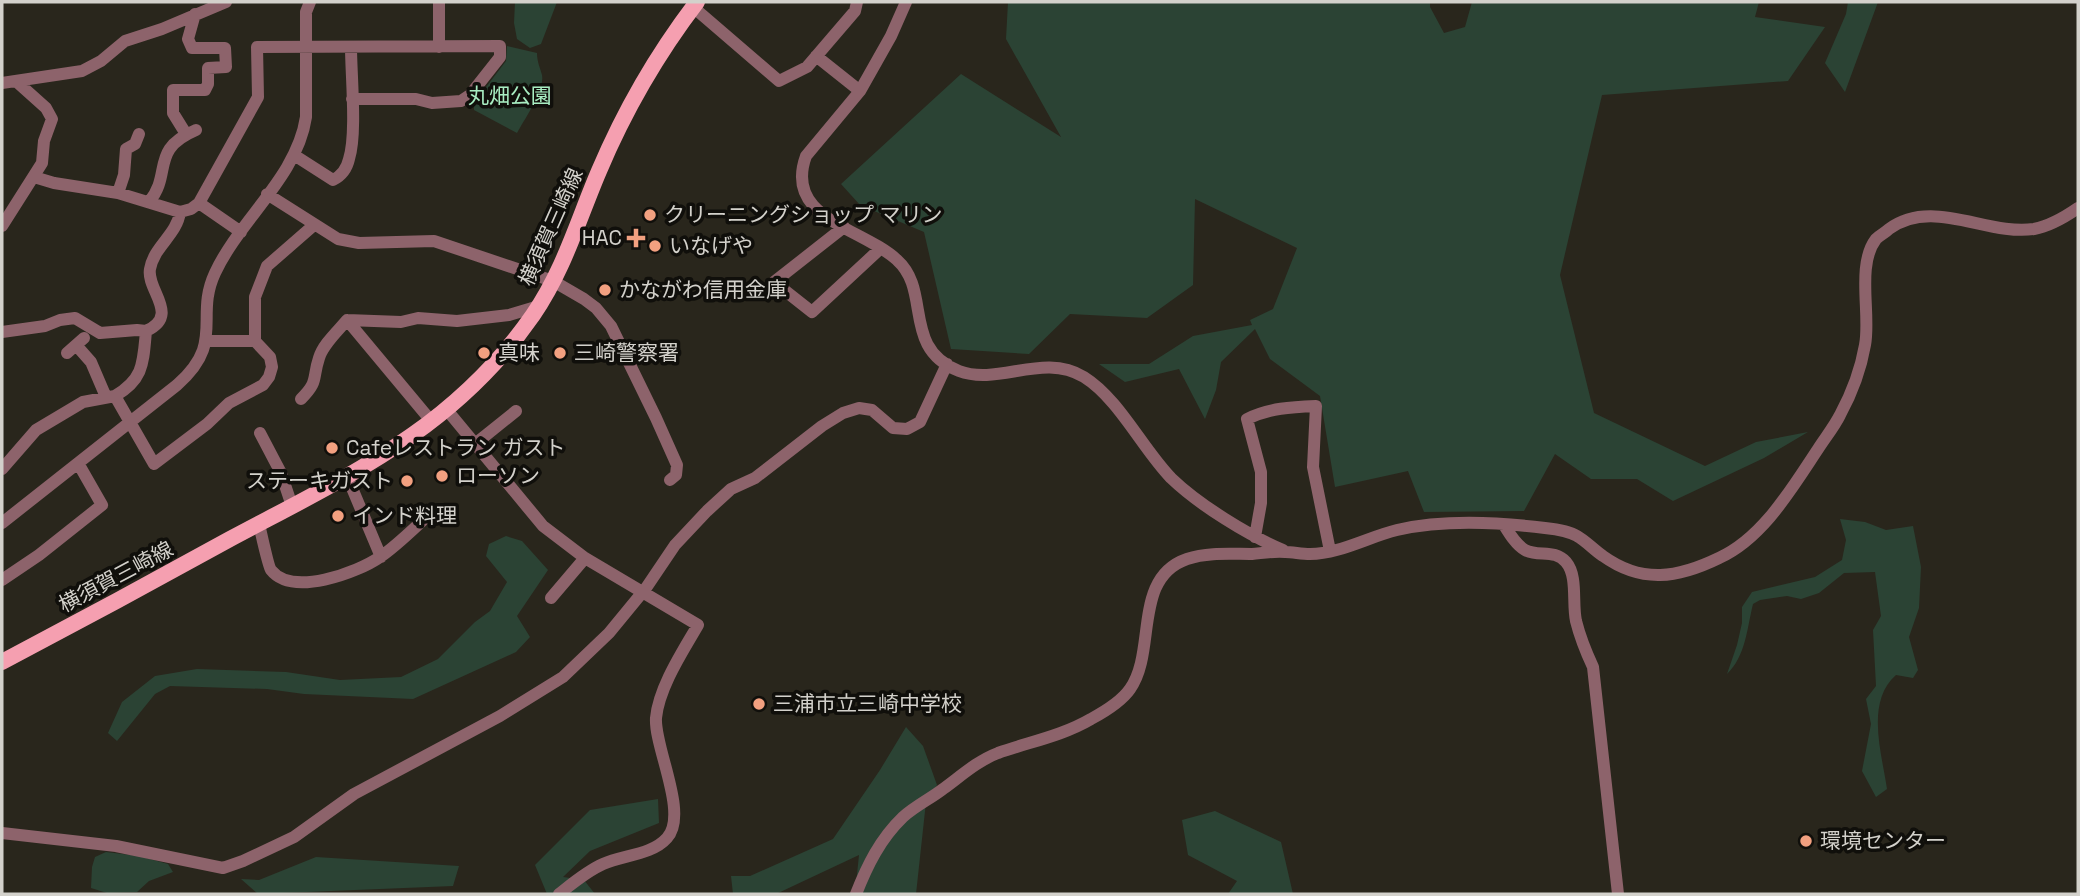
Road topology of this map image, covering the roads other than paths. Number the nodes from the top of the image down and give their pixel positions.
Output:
1 (226, 2) edge
2 (310, 2) edge
3 (439, 2) edge
4 (856, 2) edge
5 (905, 2) edge
6 (695, 4) edge
7 (195, 14) junction
8 (306, 47) junction
9 (351, 47) junction
10 (439, 47) junction
11 (816, 57) junction
12 (16, 82) junction
13 (2, 83) edge
14 (860, 91) junction
15 (352, 99) junction
16 (139, 134) dead end
17 (294, 155) junction
18 (34, 177) junction
19 (118, 193) junction
20 (267, 194) junction
21 (149, 202) junction
22 (199, 203) junction
23 (2078, 208) edge
24 (180, 212) junction
25 (314, 225) junction
26 (2, 226) edge
27 (844, 227) junction
28 (241, 232) junction
29 (881, 248) junction
30 (553, 281) junction
31 (539, 306) junction
32 (347, 320) junction
33 (146, 331) junction
34 (2, 332) edge
35 (206, 341) junction
36 (255, 341) junction
37 (76, 345) dead end
38 (947, 364) junction
39 (110, 397) junction
40 (302, 399) dead end
41 (447, 410) junction
42 (516, 411) dead end
43 (130, 422) junction
44 (432, 422) junction
45 (260, 433) dead end
46 (475, 444) junction
47 (78, 463) junction
48 (2, 469) edge
49 (347, 476) junction
50 (670, 481) dead end
51 (292, 506) junction
52 (433, 511) dead end
53 (4, 518) edge
54 (259, 524) junction
55 (1504, 525) junction
56 (1255, 537) junction
57 (1330, 551) junction
58 (1286, 552) junction
59 (381, 557) junction
60 (585, 558) junction
61 (2, 580) edge
62 (641, 593) junction
63 (551, 598) dead end
64 (2, 662) edge
65 (2, 833) edge
66 (559, 894) edge
67 (856, 894) edge
68 (1618, 894) edge

1 - 7 street
2 - 8 street
3 - 10 street
4 - 11 street
5 - 14 street
6 - 11 street
6 - 30 main road, 横須賀三崎線
7 - 12 street
7 - 21 street
8 - 9 street
8 - 17 street
8 - 22 street
9 - 10 street
9 - 15 street
10 - 15 street
11 - 14 street
12 - 13 street
12 - 18 street
14 - 27 street
15 - 17 street
16 - 19 street
17 - 20 street
18 - 19 street
18 - 26 street
19 - 21 street
20 - 25 street
20 - 28 street
21 - 24 street
22 - 24 street
22 - 28 street
23 - 55 street
24 - 33 street
25 - 30 street
25 - 36 street
27 - 29 street
27 - 29 street
28 - 35 street
29 - 38 street
30 - 31 main road, 横須賀三崎線
30 - 50 street
31 - 32 street
31 - 41 main road, 横須賀三崎線
32 - 40 street
32 - 44 street
33 - 34 street
33 - 39 street
35 - 36 street
35 - 43 street
36 - 43 street
37 - 39 street
38 - 56 street
38 - 62 street
39 - 43 street
39 - 48 street
41 - 44 main road, 横須賀三崎線
41 - 46 street
42 - 46 street
43 - 47 street
44 - 49 main road, 横須賀三崎線
45 - 51 street
46 - 60 street
47 - 53 street
47 - 61 street
49 - 51 main road, 横須賀三崎線
49 - 59 street
51 - 54 main road, 横須賀三崎線
52 - 59 street
54 - 59 street
54 - 64 main road, 横須賀三崎線
55 - 57 street
55 - 68 street
56 - 57 street
56 - 58 street
57 - 58 street
58 - 67 street
60 - 62 street
60 - 63 street
62 - 65 street
62 - 66 street

